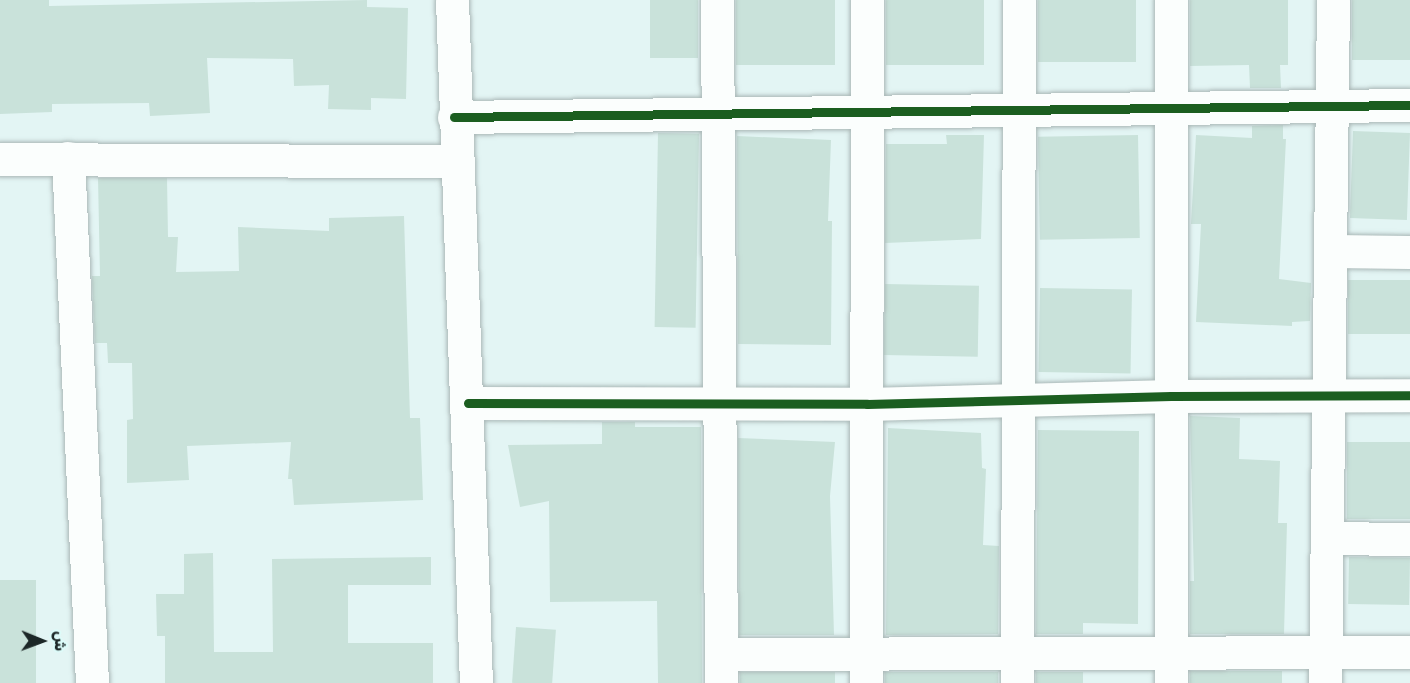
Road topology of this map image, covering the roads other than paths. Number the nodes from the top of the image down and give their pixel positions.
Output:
1 (452, 0) edge
2 (717, 0) edge
3 (867, 0) edge
4 (1018, 0) edge
5 (1171, 0) edge
6 (1333, 0) edge
7 (1332, 105) junction
8 (1410, 105) edge
9 (1173, 106) junction
10 (1017, 109) junction
11 (865, 114) junction
12 (718, 115) junction
13 (454, 117) junction
14 (68, 158) junction
15 (0, 159) edge
16 (456, 161) junction
17 (1332, 251) junction
18 (1410, 252) edge
19 (1330, 395) junction
20 (1410, 395) edge
21 (1171, 396) junction
22 (1016, 401) junction
23 (468, 403) junction
24 (721, 404) junction
25 (867, 404) junction
26 (1327, 538) junction
27 (1410, 539) edge
28 (1410, 652) edge
29 (1325, 667) edge
30 (721, 668) edge
31 (866, 669) edge
32 (1017, 669) edge
33 (1171, 669) edge
34 (92, 683) edge
35 (476, 683) edge

1 - 13 street
2 - 12 street
3 - 11 street
4 - 10 street
5 - 9 street
6 - 7 street
7 - 8 street
7 - 9 street
7 - 17 street
9 - 10 street
9 - 21 street
10 - 11 street
10 - 22 street
11 - 12 street
11 - 25 street
12 - 13 street
12 - 24 street
13 - 16 street
14 - 15 street
14 - 16 street
14 - 34 street
16 - 23 street
17 - 18 street
17 - 19 street
19 - 20 street
19 - 21 street
19 - 26 street
21 - 22 street
21 - 33 street
22 - 25 street
22 - 32 street
23 - 24 street
23 - 35 street
24 - 25 street
24 - 30 street
25 - 31 street
26 - 27 street
26 - 29 street
28 - 29 street
29 - 33 street
30 - 31 street
31 - 32 street
32 - 33 street

